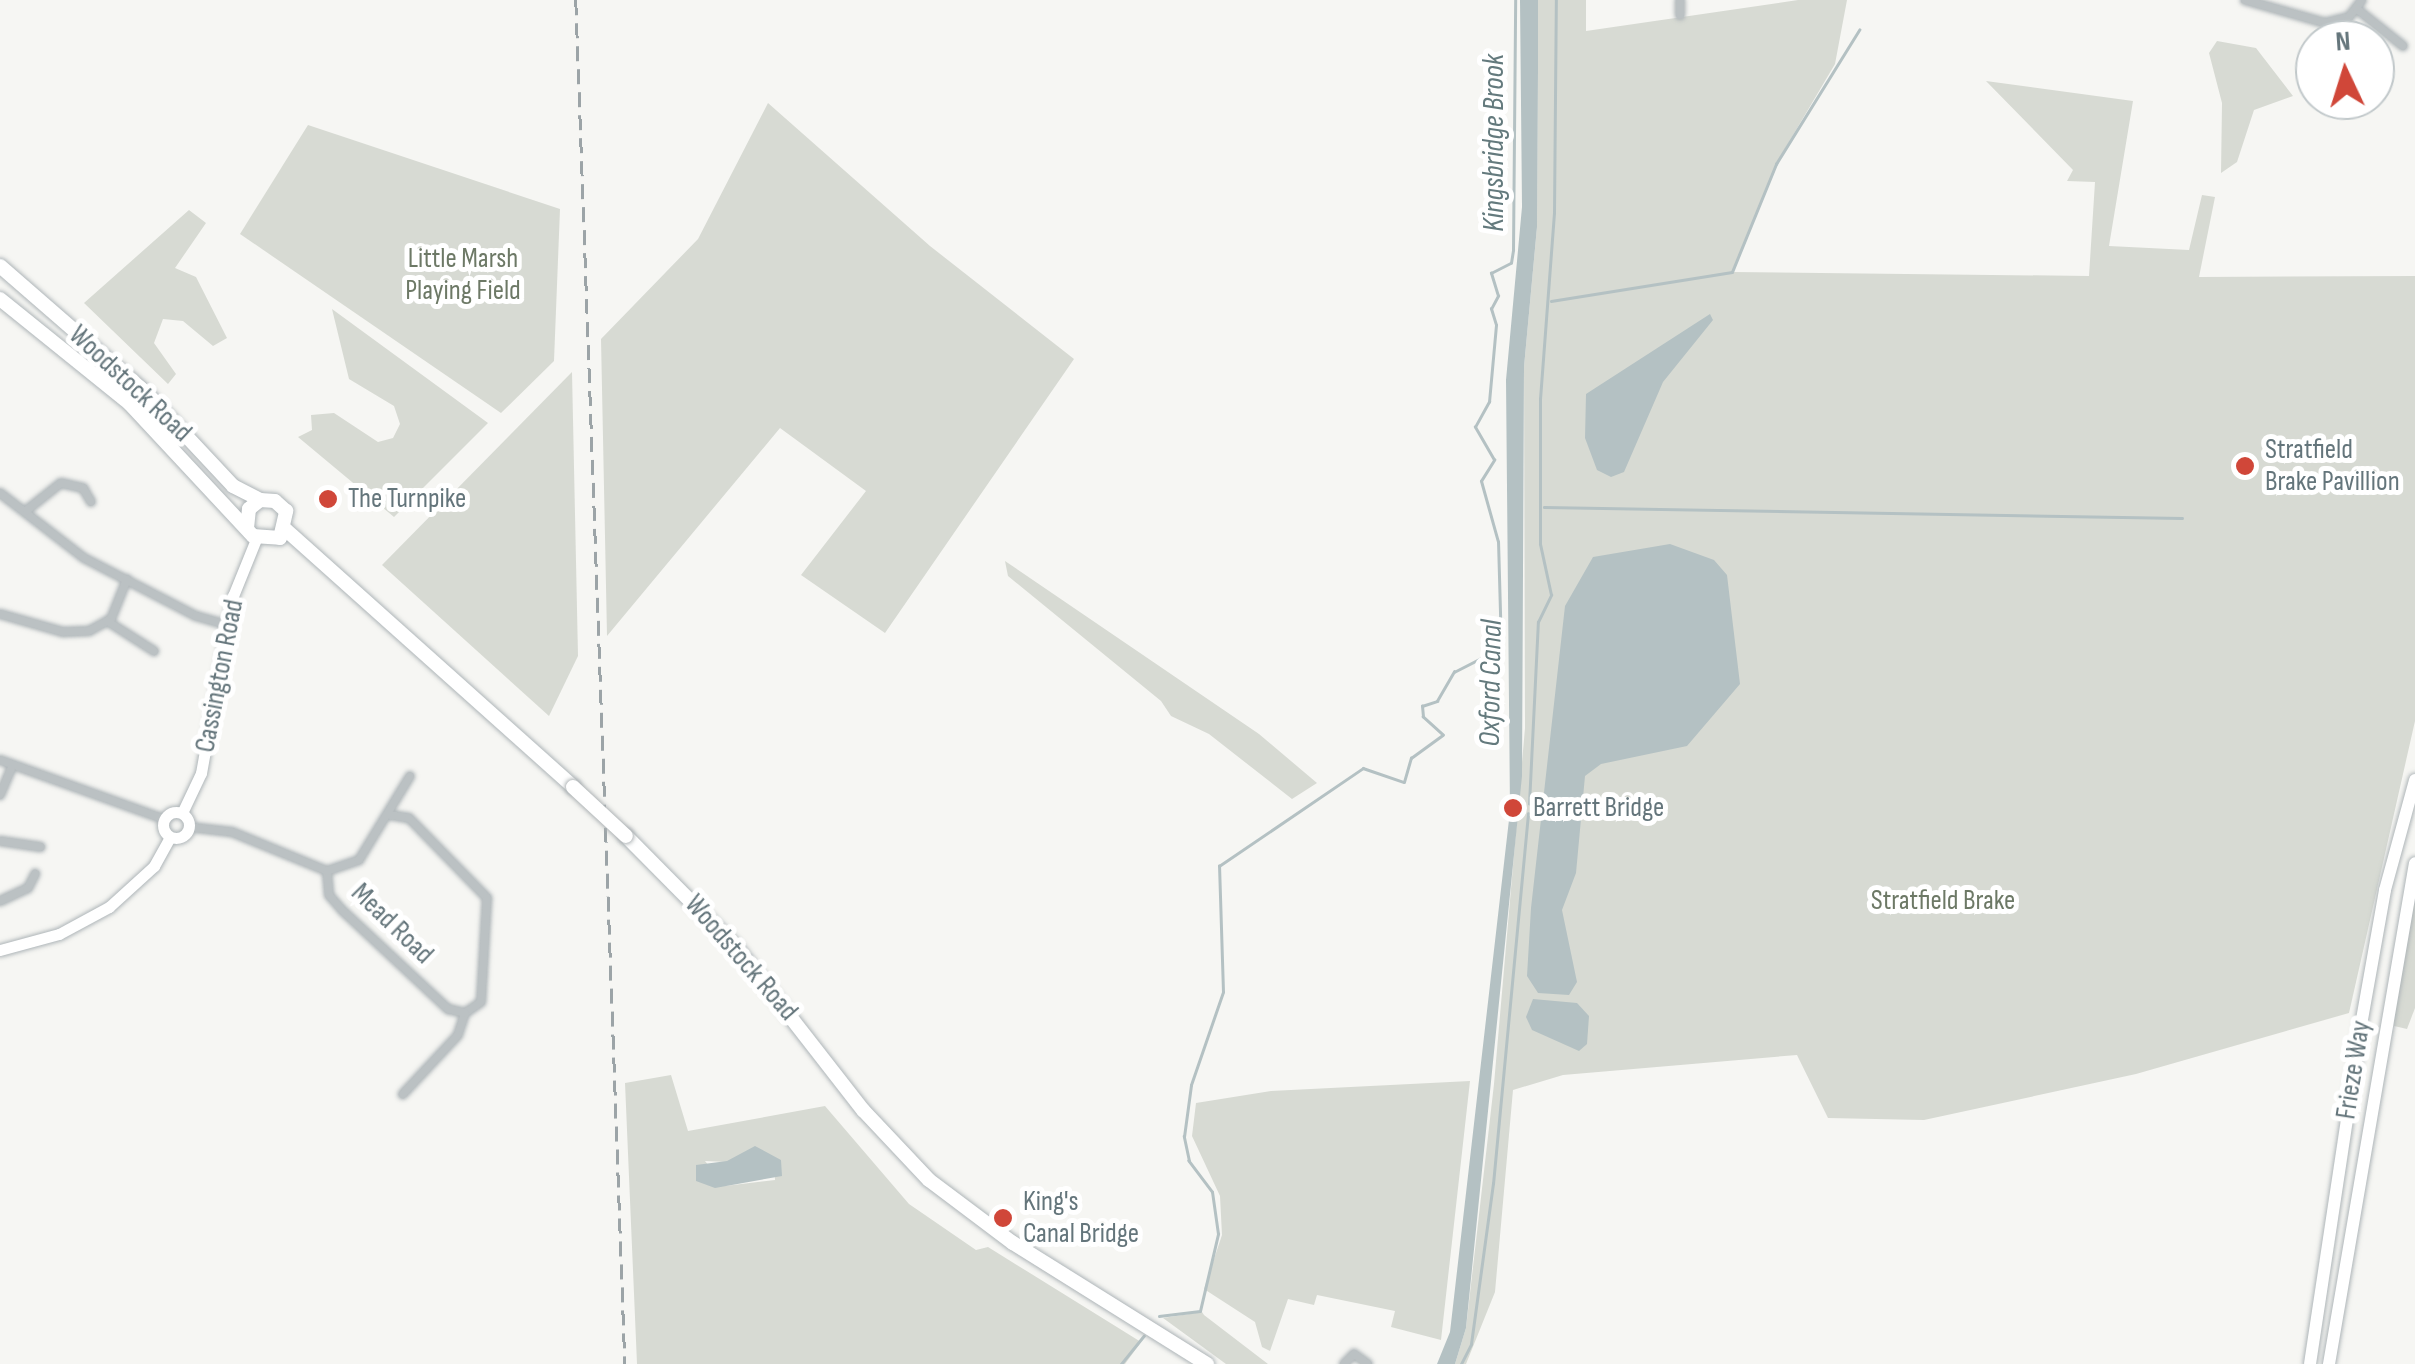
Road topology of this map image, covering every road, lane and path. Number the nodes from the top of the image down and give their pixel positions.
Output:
1 (1680, 0) edge
2 (2246, 0) edge
3 (2362, 0) edge
4 (2357, 9) junction
5 (1680, 14) dead end
6 (2403, 46) dead end
7 (0, 266) edge
8 (0, 298) edge
9 (0, 493) edge
10 (260, 500) junction
11 (91, 502) dead end
12 (27, 510) junction
13 (286, 530) junction
14 (252, 533) junction
15 (127, 579) junction
16 (0, 614) edge
17 (107, 621) junction
18 (227, 625) junction
19 (154, 651) dead end
20 (0, 760) edge
21 (11, 768) junction
22 (410, 776) dead end
23 (2415, 780) edge
24 (0, 795) edge
25 (182, 813) junction
26 (390, 815) junction
27 (164, 819) junction
28 (189, 826) junction
29 (170, 836) junction
30 (0, 841) edge
31 (41, 847) dead end
32 (2415, 863) edge
33 (328, 872) junction
34 (36, 874) dead end
35 (0, 900) edge
36 (0, 950) edge
37 (464, 1013) junction
38 (403, 1094) dead end
39 (1208, 1364) edge
40 (1344, 1364) edge
41 (1368, 1364) edge
42 (2310, 1364) edge
43 (2328, 1364) edge

1 - 5 street
2 - 4 street
3 - 4 street
4 - 6 street
7 - 10 highway, Woodstock Road
8 - 14 highway, Woodstock Road
9 - 12 street
10 - 13 highway
10 - 14 highway
11 - 12 street
12 - 15 street
13 - 14 highway
13 - 39 highway, Woodstock Road, bridge
14 - 18 street, Cassington Road
15 - 17 street
15 - 18 street
16 - 17 street
17 - 19 street
18 - 25 street, Cassington Road
20 - 21 street
21 - 24 street
21 - 27 street
22 - 26 street
23 - 42 main road, Frieze Way
25 - 27 street
25 - 28 street
26 - 33 street
26 - 37 street
27 - 29 street
28 - 29 street
28 - 33 street, Mead Road
29 - 36 street
30 - 31 street
32 - 43 main road, Frieze Way
33 - 37 street, Mead Road
34 - 35 street
37 - 38 street
40 - 41 street

